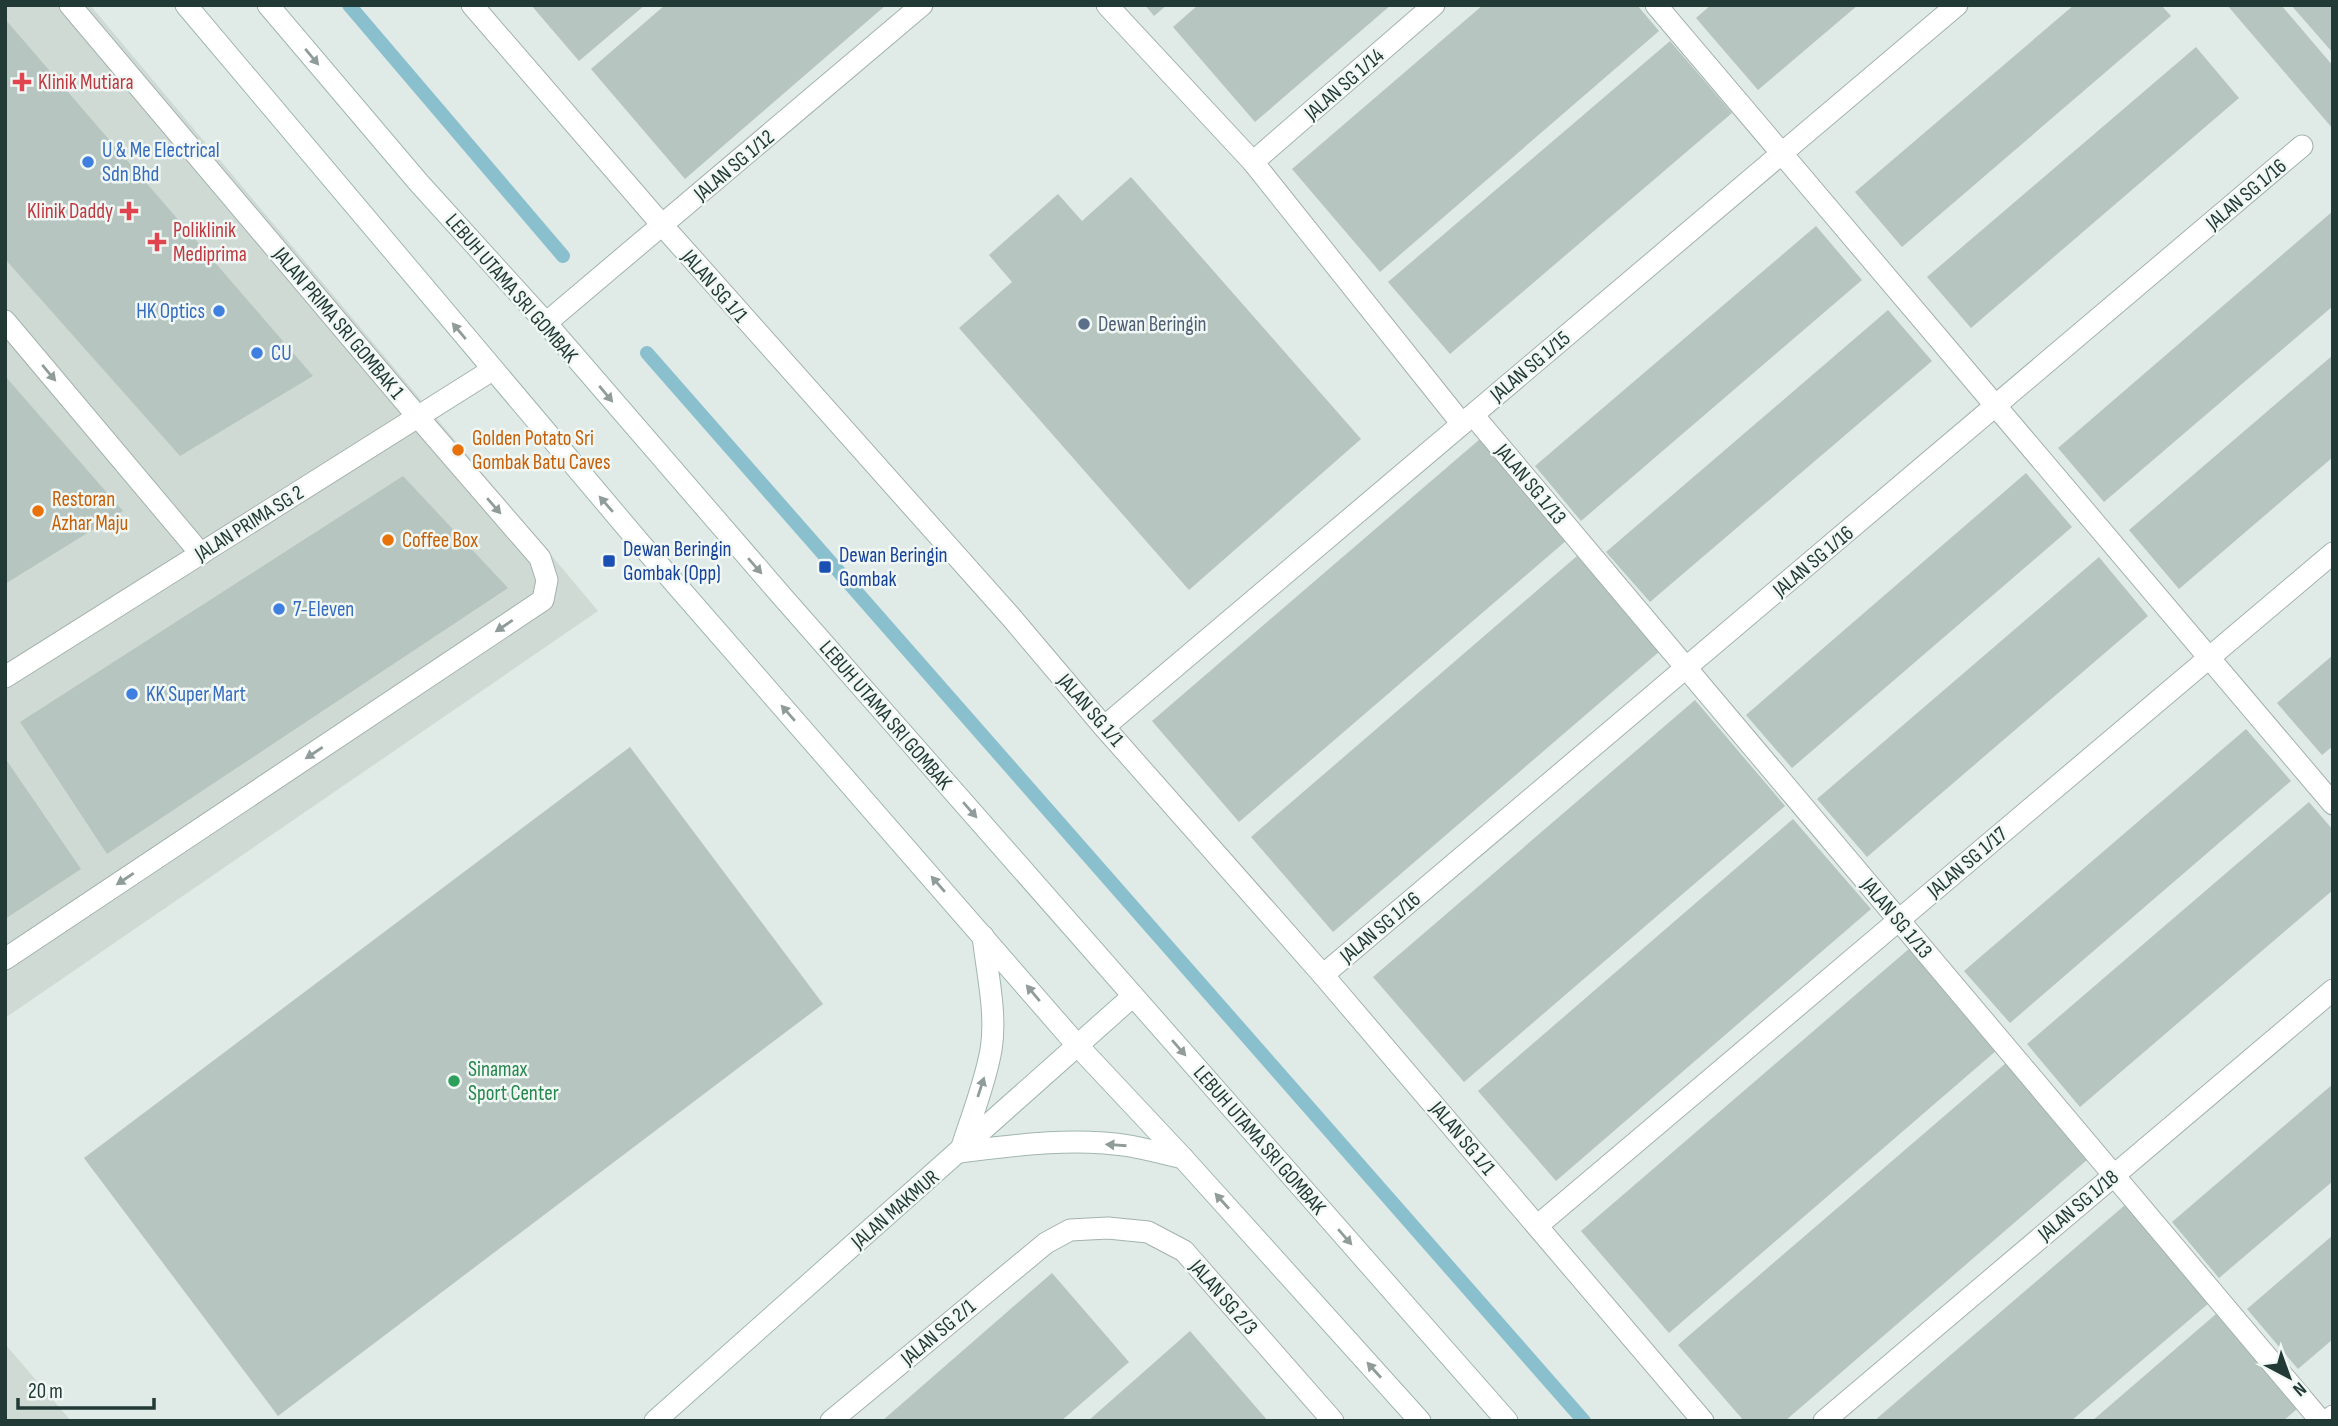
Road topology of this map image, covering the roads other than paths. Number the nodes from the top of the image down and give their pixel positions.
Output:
1 (70, 5) edge
2 (186, 5) edge
3 (268, 5) edge
4 (472, 5) edge
5 (922, 5) edge
6 (1107, 5) edge
7 (1434, 5) edge
8 (1656, 5) edge
9 (1957, 5) edge
10 (2302, 146) dead end
11 (1782, 153) junction
12 (1253, 162) junction
13 (663, 226) junction
14 (5, 321) edge
15 (545, 323) junction
16 (492, 370) junction
17 (1996, 406) junction
18 (418, 417) junction
19 (1468, 419) junction
20 (2333, 553) edge
21 (201, 554) junction
22 (2209, 657) junction
23 (1686, 668) junction
24 (5, 677) edge
25 (1104, 727) junction
26 (2333, 804) edge
27 (1899, 920) junction
28 (983, 936) junction
29 (5, 959) edge
30 (1324, 975) junction
31 (2333, 990) edge
32 (1133, 996) junction
33 (1077, 1045) junction
34 (960, 1152) junction
35 (1183, 1158) junction
36 (2114, 1175) junction
37 (1537, 1226) junction
38 (1046, 1243) joint
39 (2333, 1416) edge
40 (655, 1421) edge
41 (831, 1421) edge
42 (1333, 1421) edge
43 (1420, 1421) edge
44 (1507, 1421) edge
45 (1703, 1421) edge
46 (1824, 1421) edge
47 (2320, 1421) edge
48 (2327, 1421) edge

1 - 18 street, JALAN PRIMA SRI GOMBAK 1
16 -> 2 street
3 -> 15 street, LEBUH UTAMA SRI GOMBAK
4 - 13 street, JALAN SG 1/1
5 - 13 street, JALAN SG 1/12
6 - 12 street, JALAN SG 1/13
7 - 12 street, JALAN SG 1/14
8 - 11 street
9 - 11 street, JALAN SG 1/15
10 - 17 street, JALAN SG 1/16
11 - 17 street
11 - 19 street, JALAN SG 1/15
12 - 19 street, JALAN SG 1/13
13 - 15 street, JALAN SG 1/12
13 - 25 street, JALAN SG 1/1
14 -> 21 street
15 -> 32 street, LEBUH UTAMA SRI GOMBAK
16 - 18 street, JALAN PRIMA SG 2
28 -> 16 street
17 - 22 street
17 - 23 street, JALAN SG 1/16
18 - 21 street, JALAN PRIMA SG 2
18 -> 29 street, JALAN PRIMA SRI GOMBAK 1
19 - 23 street, JALAN SG 1/13
19 - 25 street, JALAN SG 1/15
20 - 22 street, JALAN SG 1/17
21 - 24 street, JALAN PRIMA SG 2
22 - 26 street
22 - 27 street, JALAN SG 1/17
23 - 27 street, JALAN SG 1/13
23 - 30 street, JALAN SG 1/16
25 - 30 street, JALAN SG 1/1
27 - 36 street, JALAN SG 1/13
27 - 37 street, JALAN SG 1/17
33 -> 28 street
34 -> 28 street
30 - 37 street, JALAN SG 1/1
31 - 36 street, JALAN SG 1/18
32 - 33 street, JALAN MAKMUR
32 -> 44 street, LEBUH UTAMA SRI GOMBAK
33 - 34 street, JALAN MAKMUR
33 - 35 street
35 -> 34 street
34 - 40 street, JALAN MAKMUR
43 -> 35 street
36 - 46 street, JALAN SG 1/18
36 - 47 street, JALAN SG 1/13
37 - 45 street, JALAN SG 1/1
38 - 41 street, JALAN SG 2/1
38 - 42 street, JALAN SG 2/3
39 - 48 street

